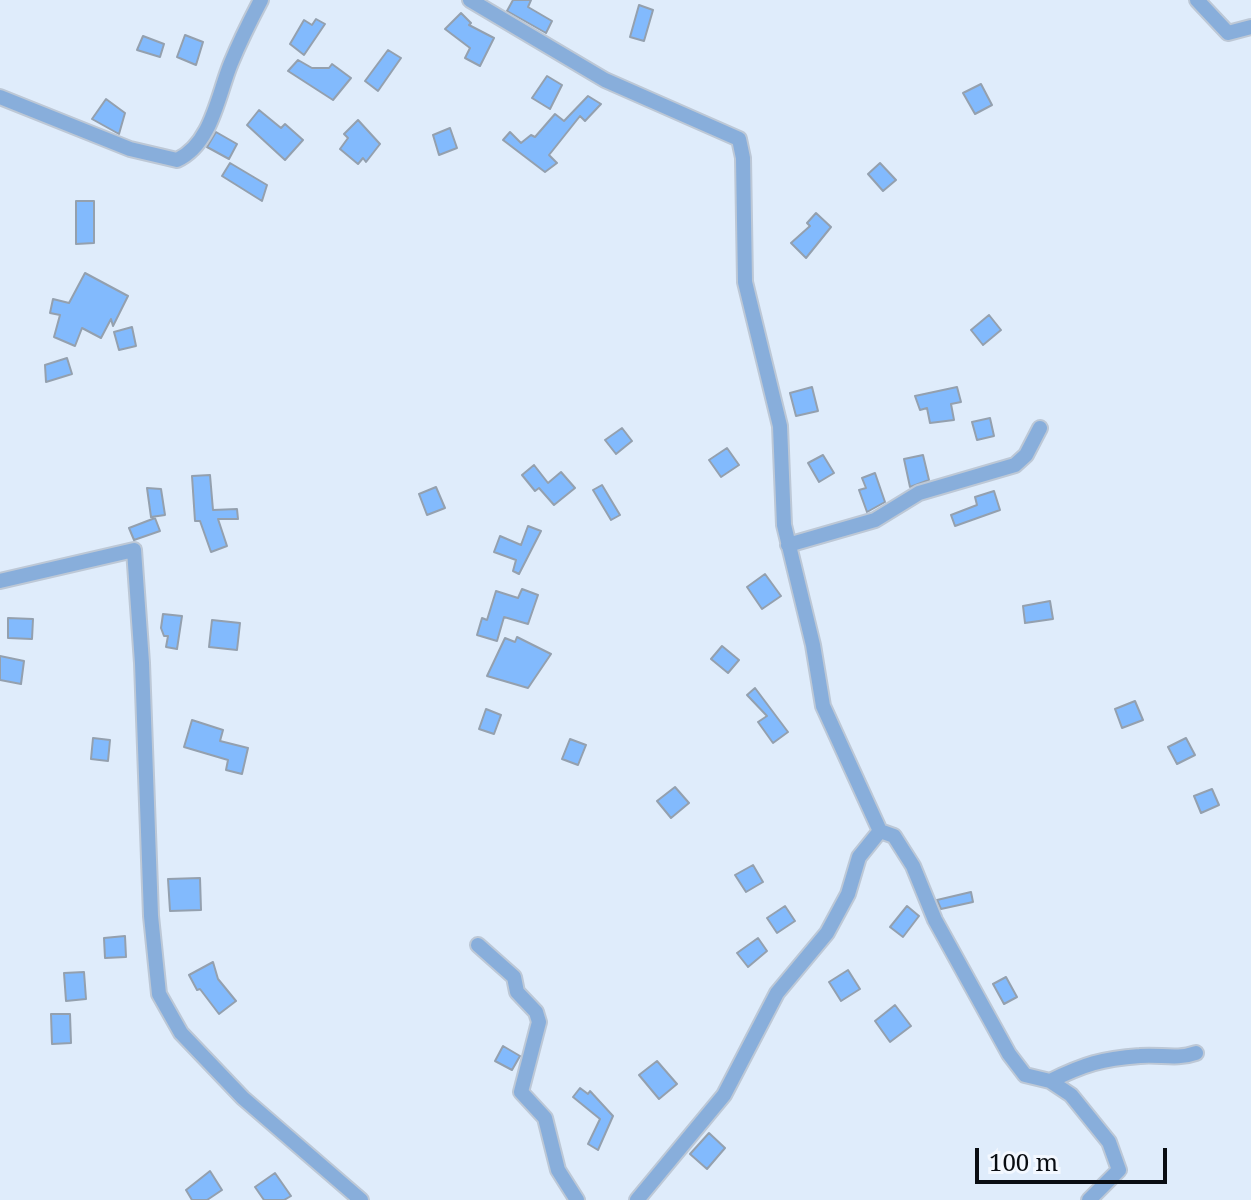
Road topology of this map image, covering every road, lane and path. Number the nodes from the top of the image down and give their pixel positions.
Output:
1 (261, 0) edge
2 (470, 0) edge
3 (1197, 0) edge
4 (1251, 27) edge
5 (0, 97) edge
6 (1040, 428) dead end
7 (788, 545) junction
8 (0, 581) edge
9 (880, 831) junction
10 (478, 945) dead end
11 (1196, 1053) dead end
12 (1050, 1081) junction
13 (361, 1200) edge
14 (577, 1200) edge
15 (637, 1200) edge
16 (1089, 1200) edge

1 - 5 street
2 - 7 street
3 - 4 street
6 - 7 street
7 - 9 street
8 - 13 street
9 - 12 street
9 - 15 street
10 - 14 street
11 - 12 street
12 - 16 street

